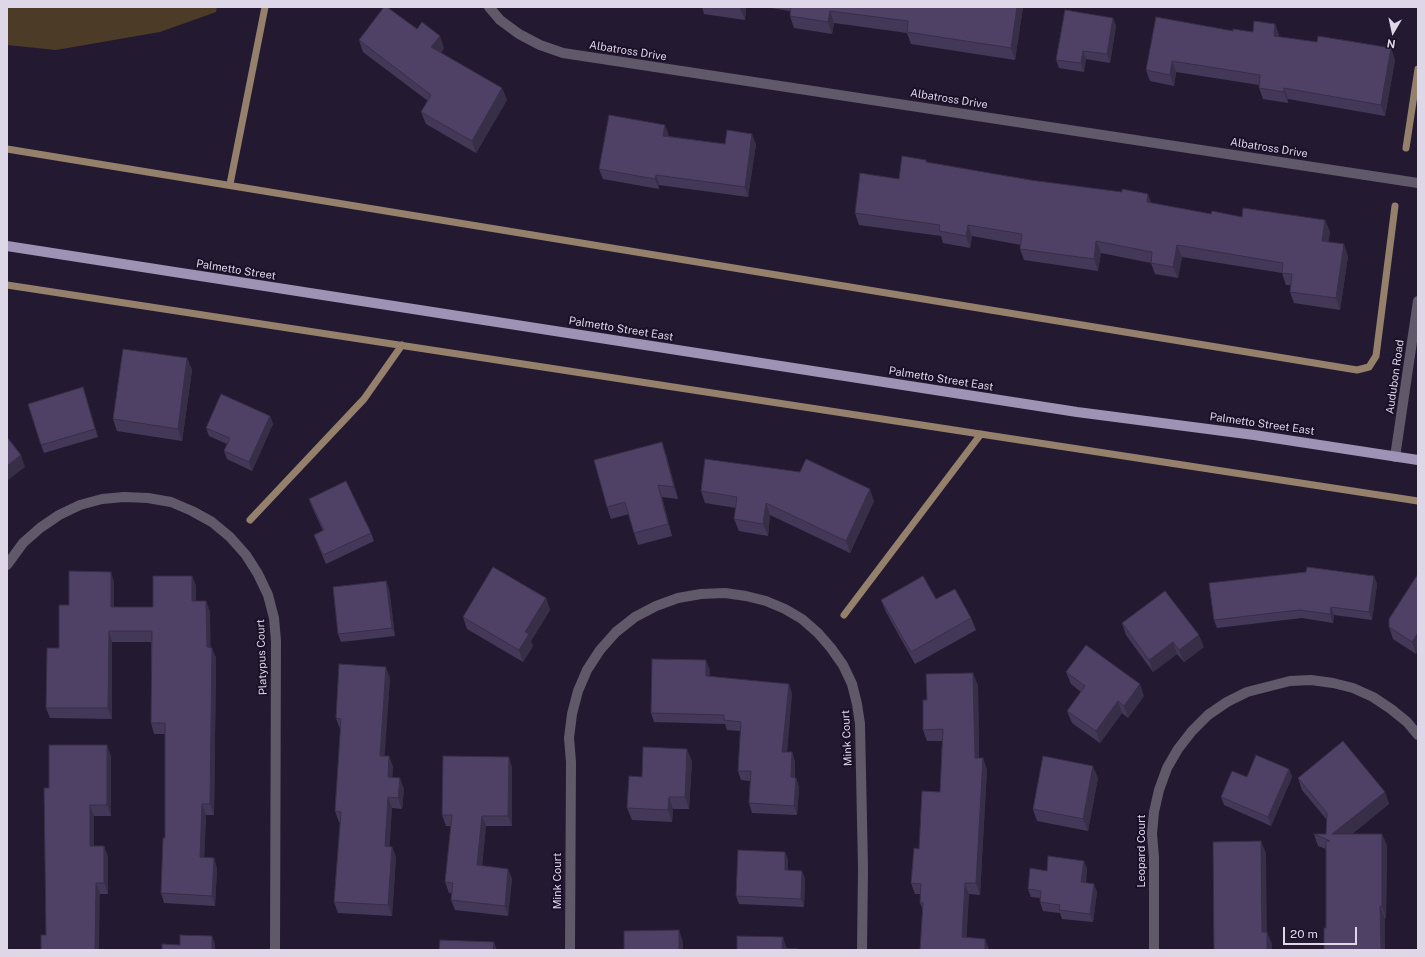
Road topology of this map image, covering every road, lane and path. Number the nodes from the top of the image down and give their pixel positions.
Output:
1 (489, 7) edge
2 (1418, 183) edge
3 (7, 246) edge
4 (1418, 301) edge
5 (462, 317) joint
6 (1395, 457) junction
7 (1418, 460) edge
8 (7, 565) edge
9 (1418, 735) edge
10 (275, 950) edge
11 (570, 950) edge
12 (862, 950) edge
13 (1154, 950) edge

1 - 2 street, Albatross Drive
3 - 5 main road, Palmetto Street
4 - 6 street, Audubon Road
5 - 6 main road, Palmetto Street East
6 - 7 main road, Palmetto Street East
8 - 10 street, Platypus Court
9 - 13 street, Leopard Court
11 - 12 street, Mink Court

